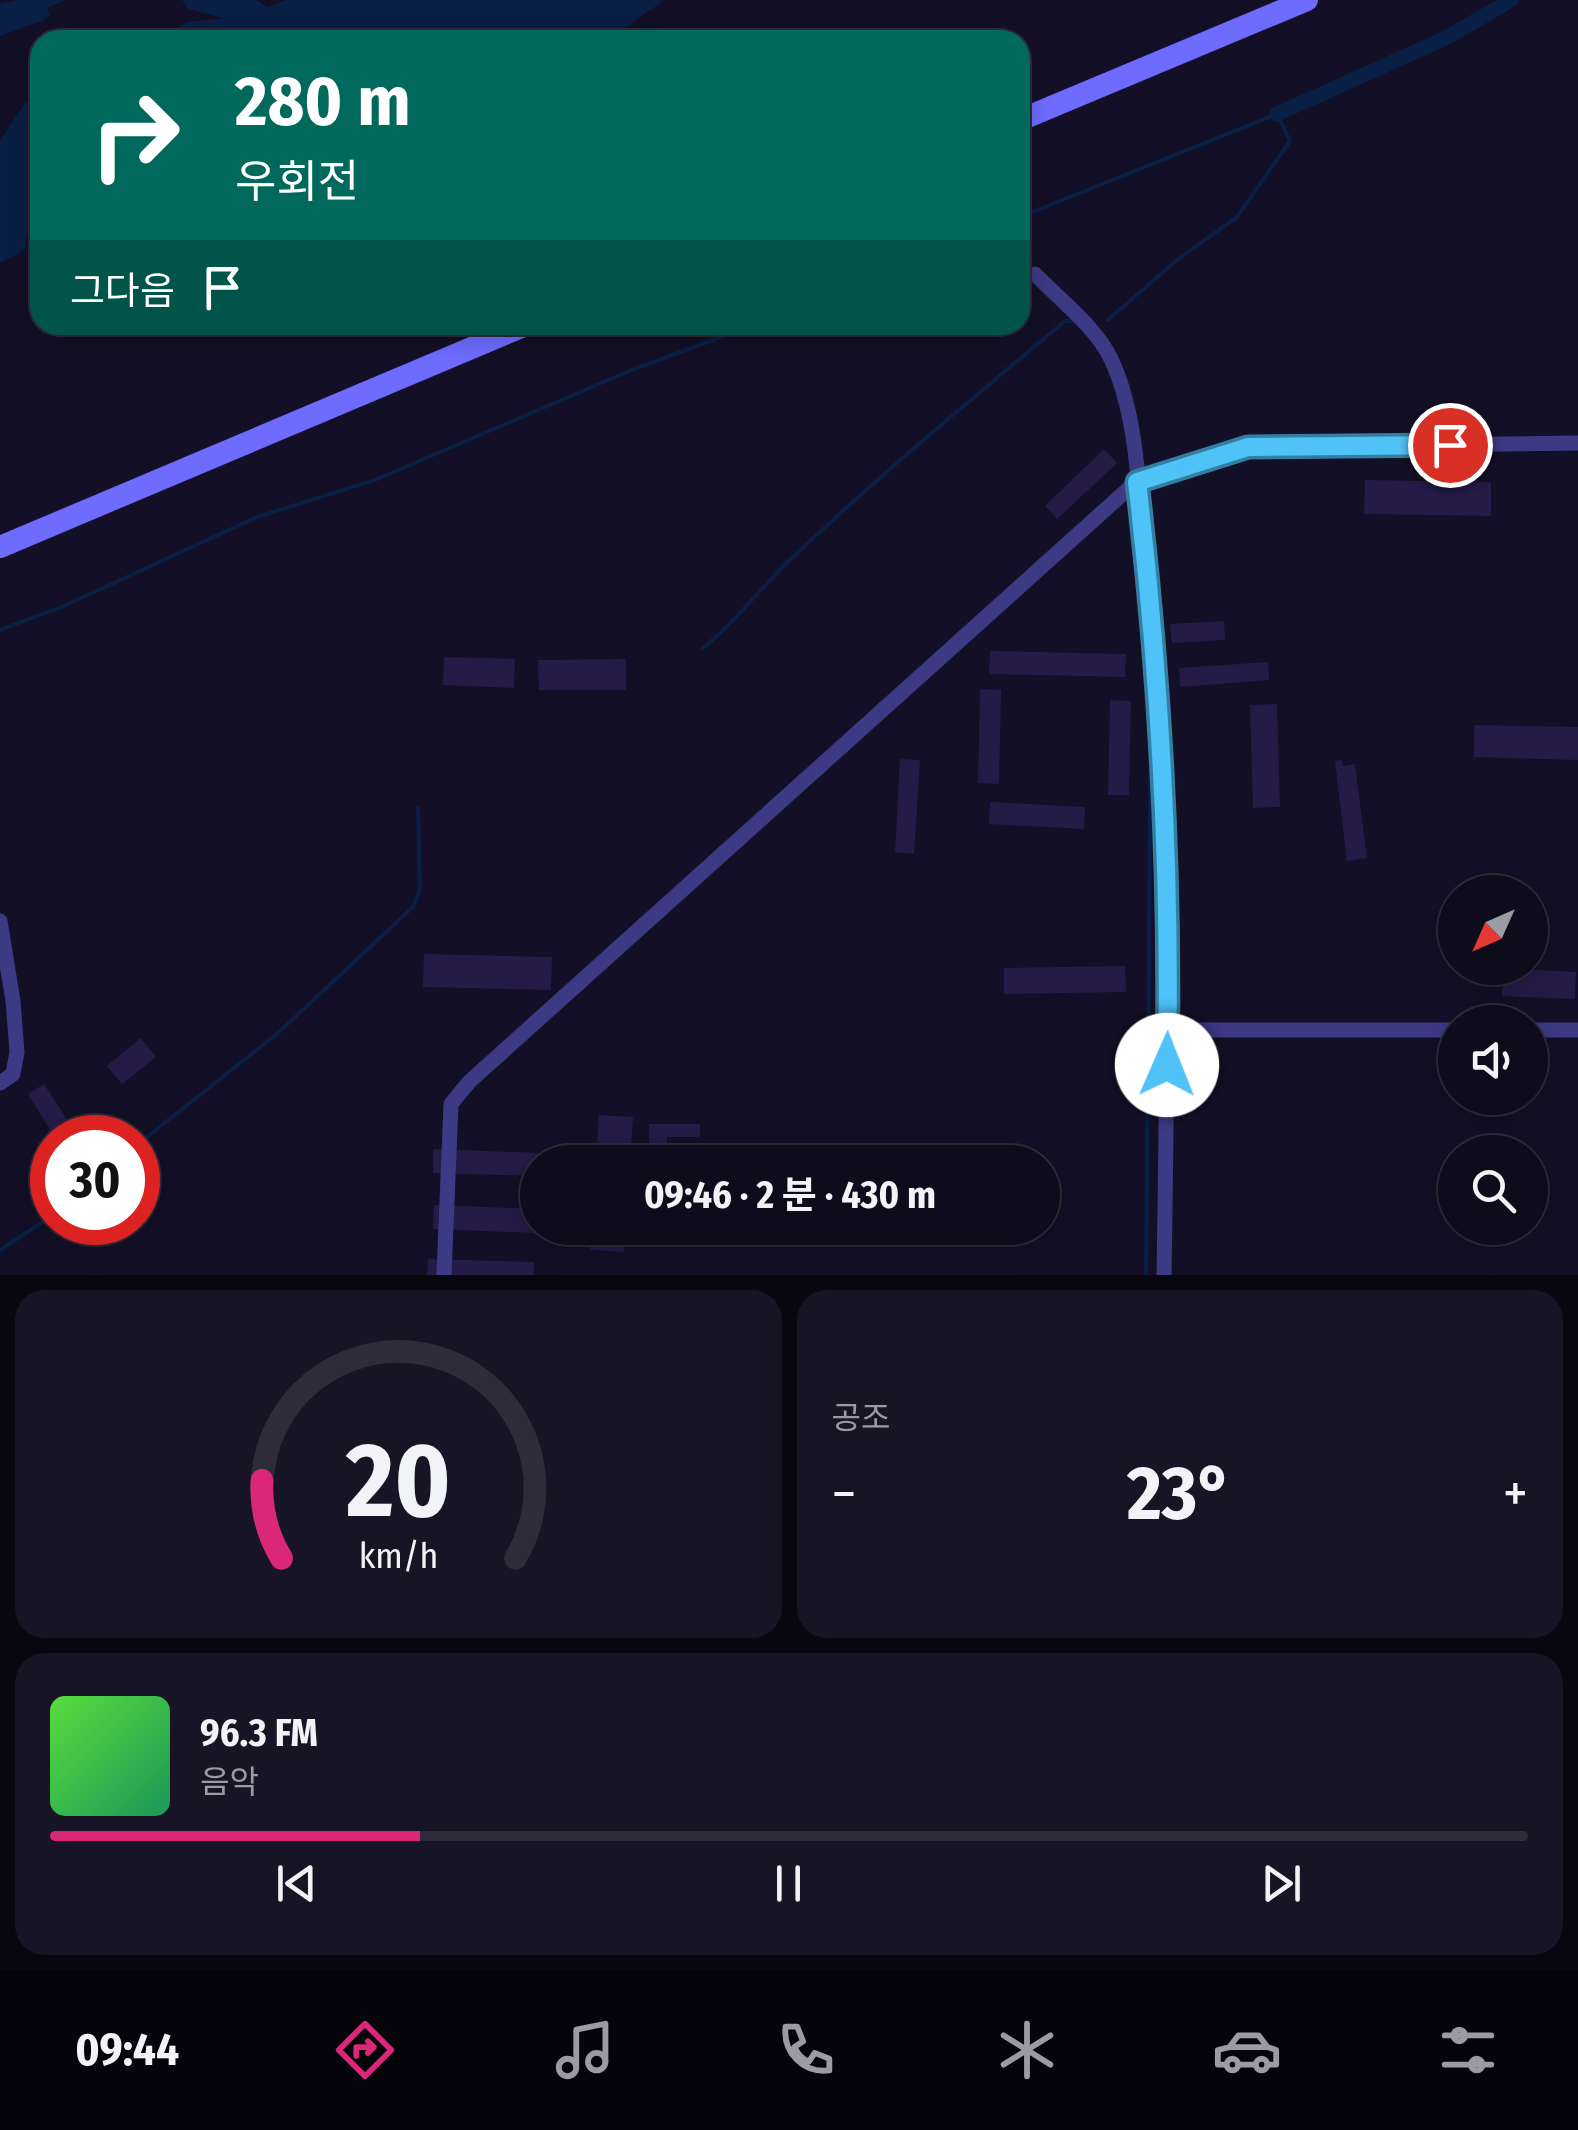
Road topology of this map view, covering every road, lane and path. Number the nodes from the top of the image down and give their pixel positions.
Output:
1 (1308, 0) edge
2 (1030, 116) edge
3 (1035, 274) dead end
4 (502, 335) edge
5 (1578, 443) edge
6 (1137, 482) junction
7 (0, 547) edge
8 (0, 921) edge
9 (1168, 1030) junction
10 (1438, 1030) edge
11 (1548, 1030) edge
12 (1578, 1030) edge
13 (0, 1083) edge
14 (444, 1275) edge
15 (1164, 1275) edge

1 - 2 street
3 - 6 street
4 - 7 street
5 - 6 street
6 - 9 street
6 - 14 street
8 - 13 street
9 - 10 street
9 - 15 street
11 - 12 street

